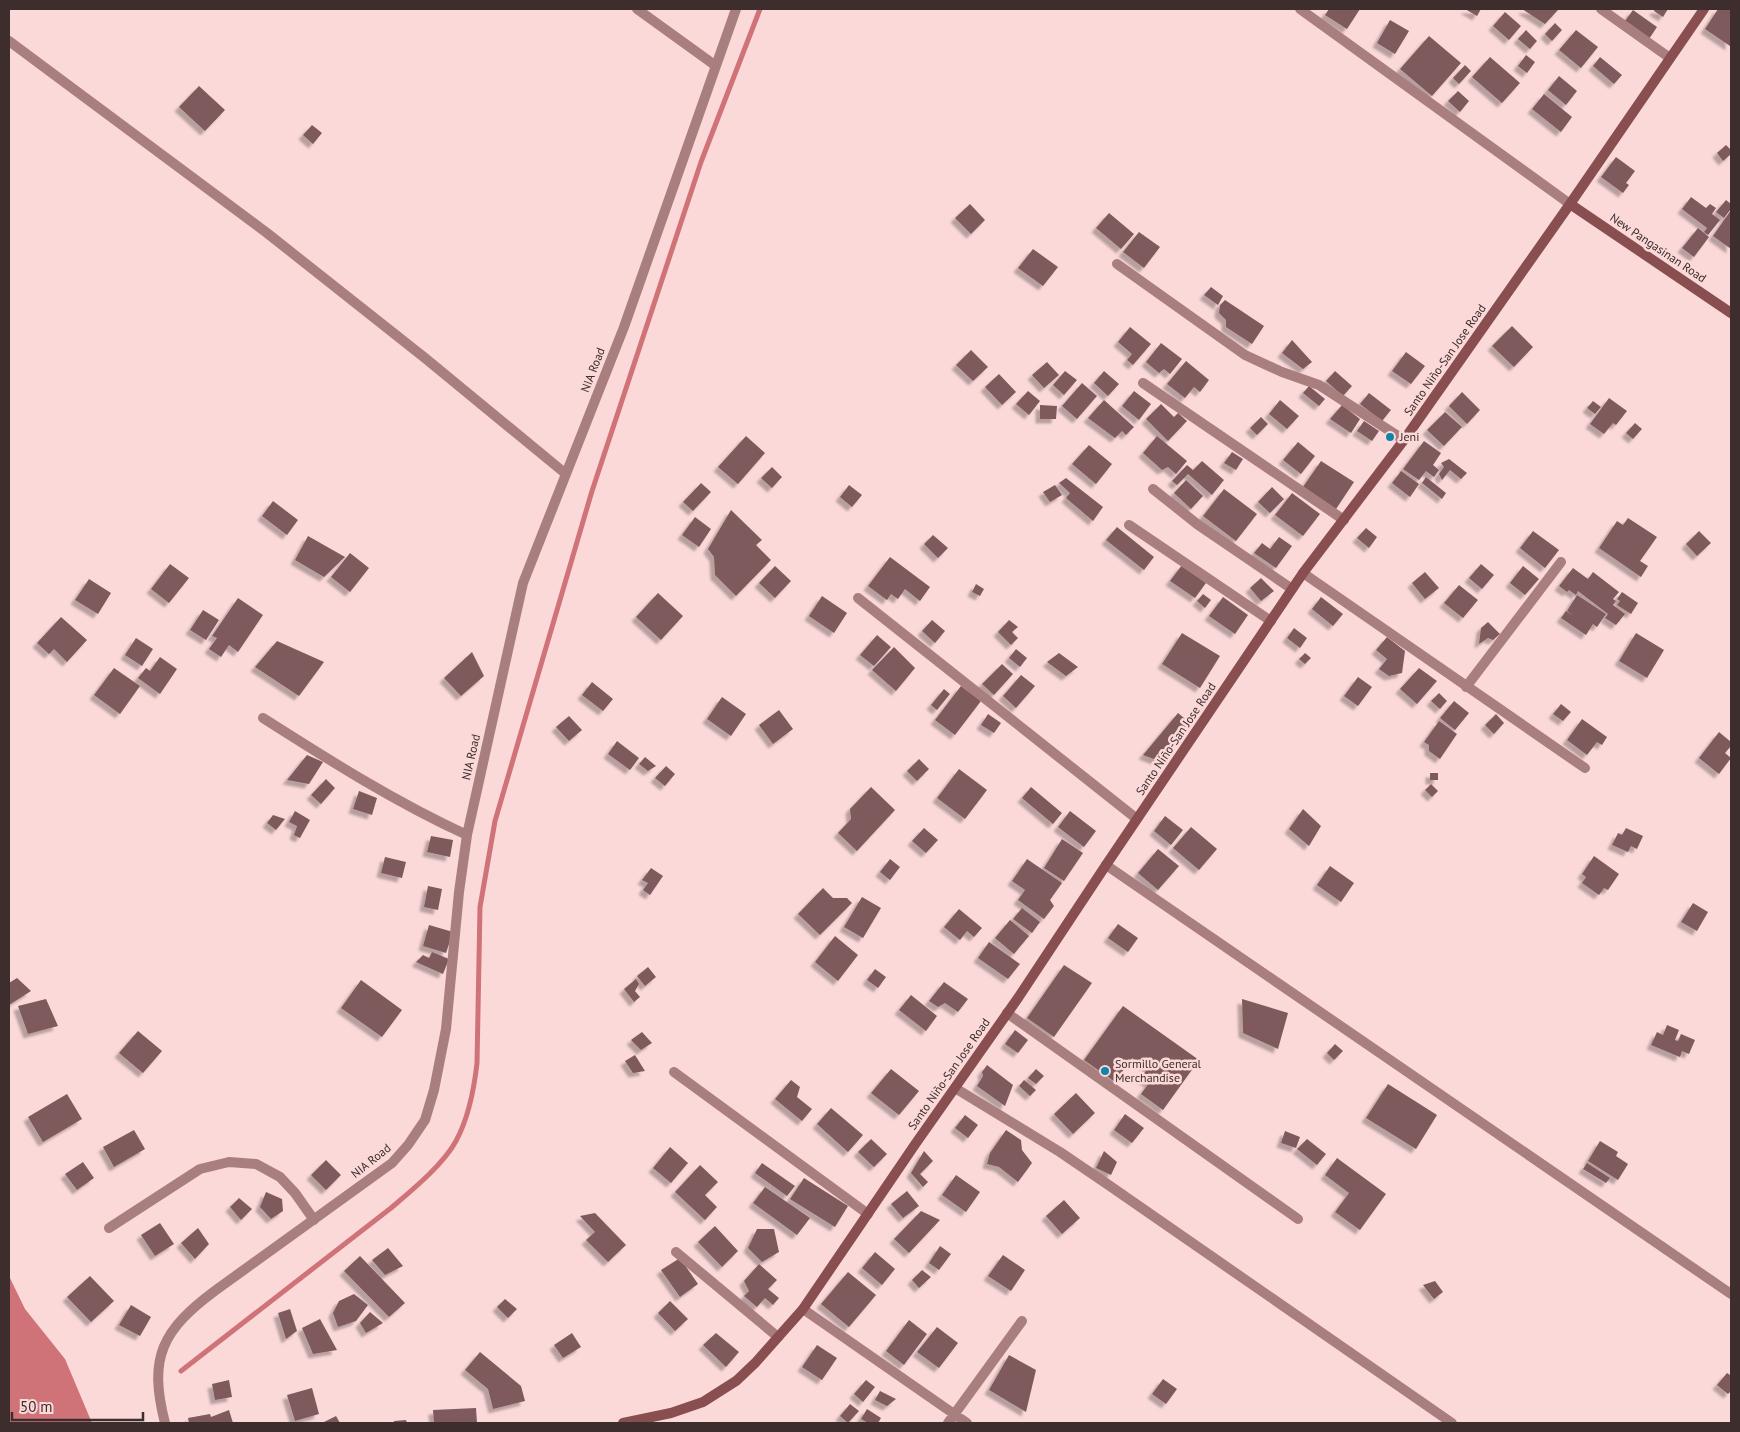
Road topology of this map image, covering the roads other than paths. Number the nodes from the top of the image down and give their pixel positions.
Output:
1 (638, 9) edge
2 (736, 9) edge
3 (1300, 9) edge
4 (1601, 9) edge
5 (1704, 9) edge
6 (9, 41) edge
7 (1670, 58) junction
8 (716, 66) junction
9 (1570, 204) junction
10 (1117, 264) dead end
11 (1731, 313) edge
12 (1143, 383) dead end
13 (1404, 440) junction
14 (566, 474) junction
15 (1153, 489) dead end
16 (1344, 520) junction
17 (1129, 525) dead end
18 (1561, 562) dead end
19 (1302, 573) junction
20 (1292, 589) junction
21 (858, 598) dead end
22 (1271, 621) junction
23 (1466, 687) junction
24 (263, 718) dead end
25 (1585, 768) dead end
26 (1137, 820) junction
27 (467, 835) junction
28 (1106, 865) junction
29 (1007, 1013) junction
30 (674, 1072) dead end
31 (955, 1088) junction
32 (868, 1214) junction
33 (1298, 1219) dead end
34 (314, 1220) junction
35 (110, 1228) dead end
36 (676, 1252) dead end
37 (1731, 1294) edge
38 (803, 1309) junction
39 (1022, 1321) dead end
40 (778, 1337) junction
41 (955, 1415) junction
42 (165, 1423) edge
43 (623, 1423) edge
44 (948, 1423) edge
45 (967, 1423) edge
46 (1452, 1423) edge

1 - 8 street
2 - 8 street, NIA Road
3 - 9 street
4 - 7 street
5 - 7 main road, Santo Niño-San Jose Road
6 - 14 street
7 - 9 main road, Santo Niño-San Jose Road
8 - 14 street, NIA Road
9 - 11 main road, New Pangasinan Road
9 - 13 main road, Santo Niño-San Jose Road
10 - 13 street
12 - 16 street
13 - 16 main road, Santo Niño-San Jose Road
14 - 27 street, NIA Road
15 - 20 street
16 - 19 main road, Santo Niño-San Jose Road
17 - 22 street
18 - 23 street
19 - 20 main road, Santo Niño-San Jose Road
19 - 23 street
20 - 22 main road, Santo Niño-San Jose Road
21 - 26 street
22 - 26 main road, Santo Niño-San Jose Road
23 - 25 street
24 - 27 street
26 - 28 main road, Santo Niño-San Jose Road
27 - 34 street, NIA Road
28 - 29 main road, Santo Niño-San Jose Road
28 - 37 street
29 - 31 main road, Santo Niño-San Jose Road
29 - 33 street
30 - 32 street
31 - 32 main road, Santo Niño-San Jose Road
31 - 46 street
32 - 38 main road, Santo Niño-San Jose Road
34 - 35 street
34 - 42 street, NIA Road
36 - 40 street
38 - 40 main road, Santo Niño-San Jose Road
38 - 41 street
39 - 41 street
40 - 43 main road, Santo Niño-San Jose Road
41 - 44 street
41 - 45 street

